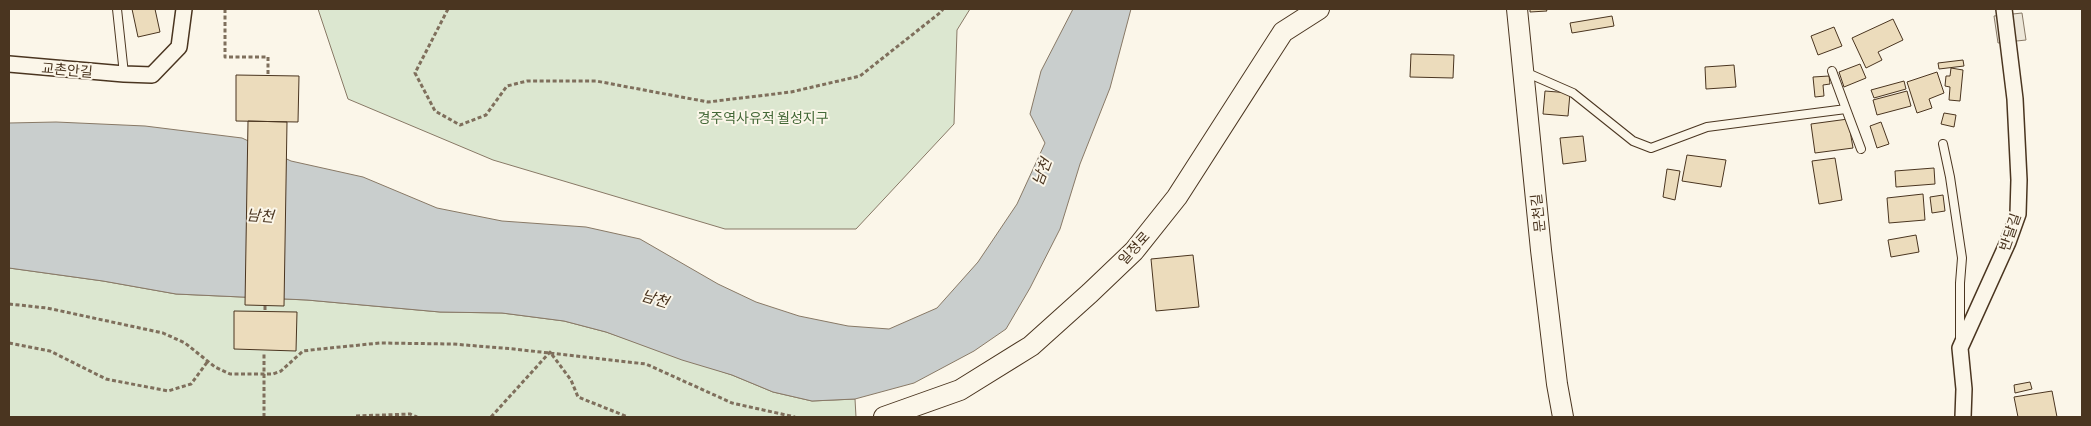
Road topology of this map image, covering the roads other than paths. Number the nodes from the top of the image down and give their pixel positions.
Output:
1 (117, 9) edge
2 (184, 9) edge
3 (1319, 9) edge
4 (1517, 9) edge
5 (2004, 9) edge
6 (9, 64) edge
7 (1832, 71) dead end
8 (1523, 72) junction
9 (124, 74) junction
10 (1846, 109) junction
11 (1943, 144) dead end
12 (1861, 148) dead end
13 (1960, 348) junction
14 (884, 417) edge
15 (1563, 417) edge
16 (1963, 417) edge

1 - 9 lane
2 - 9 street, 교촌안길
3 - 14 street, 일정로
4 - 8 street, 문천길
5 - 13 street, 반달길
6 - 9 street, 교촌안길
7 - 10 lane
8 - 10 lane
8 - 15 street, 문천길
10 - 12 lane
11 - 13 lane
13 - 16 street, 반달길

